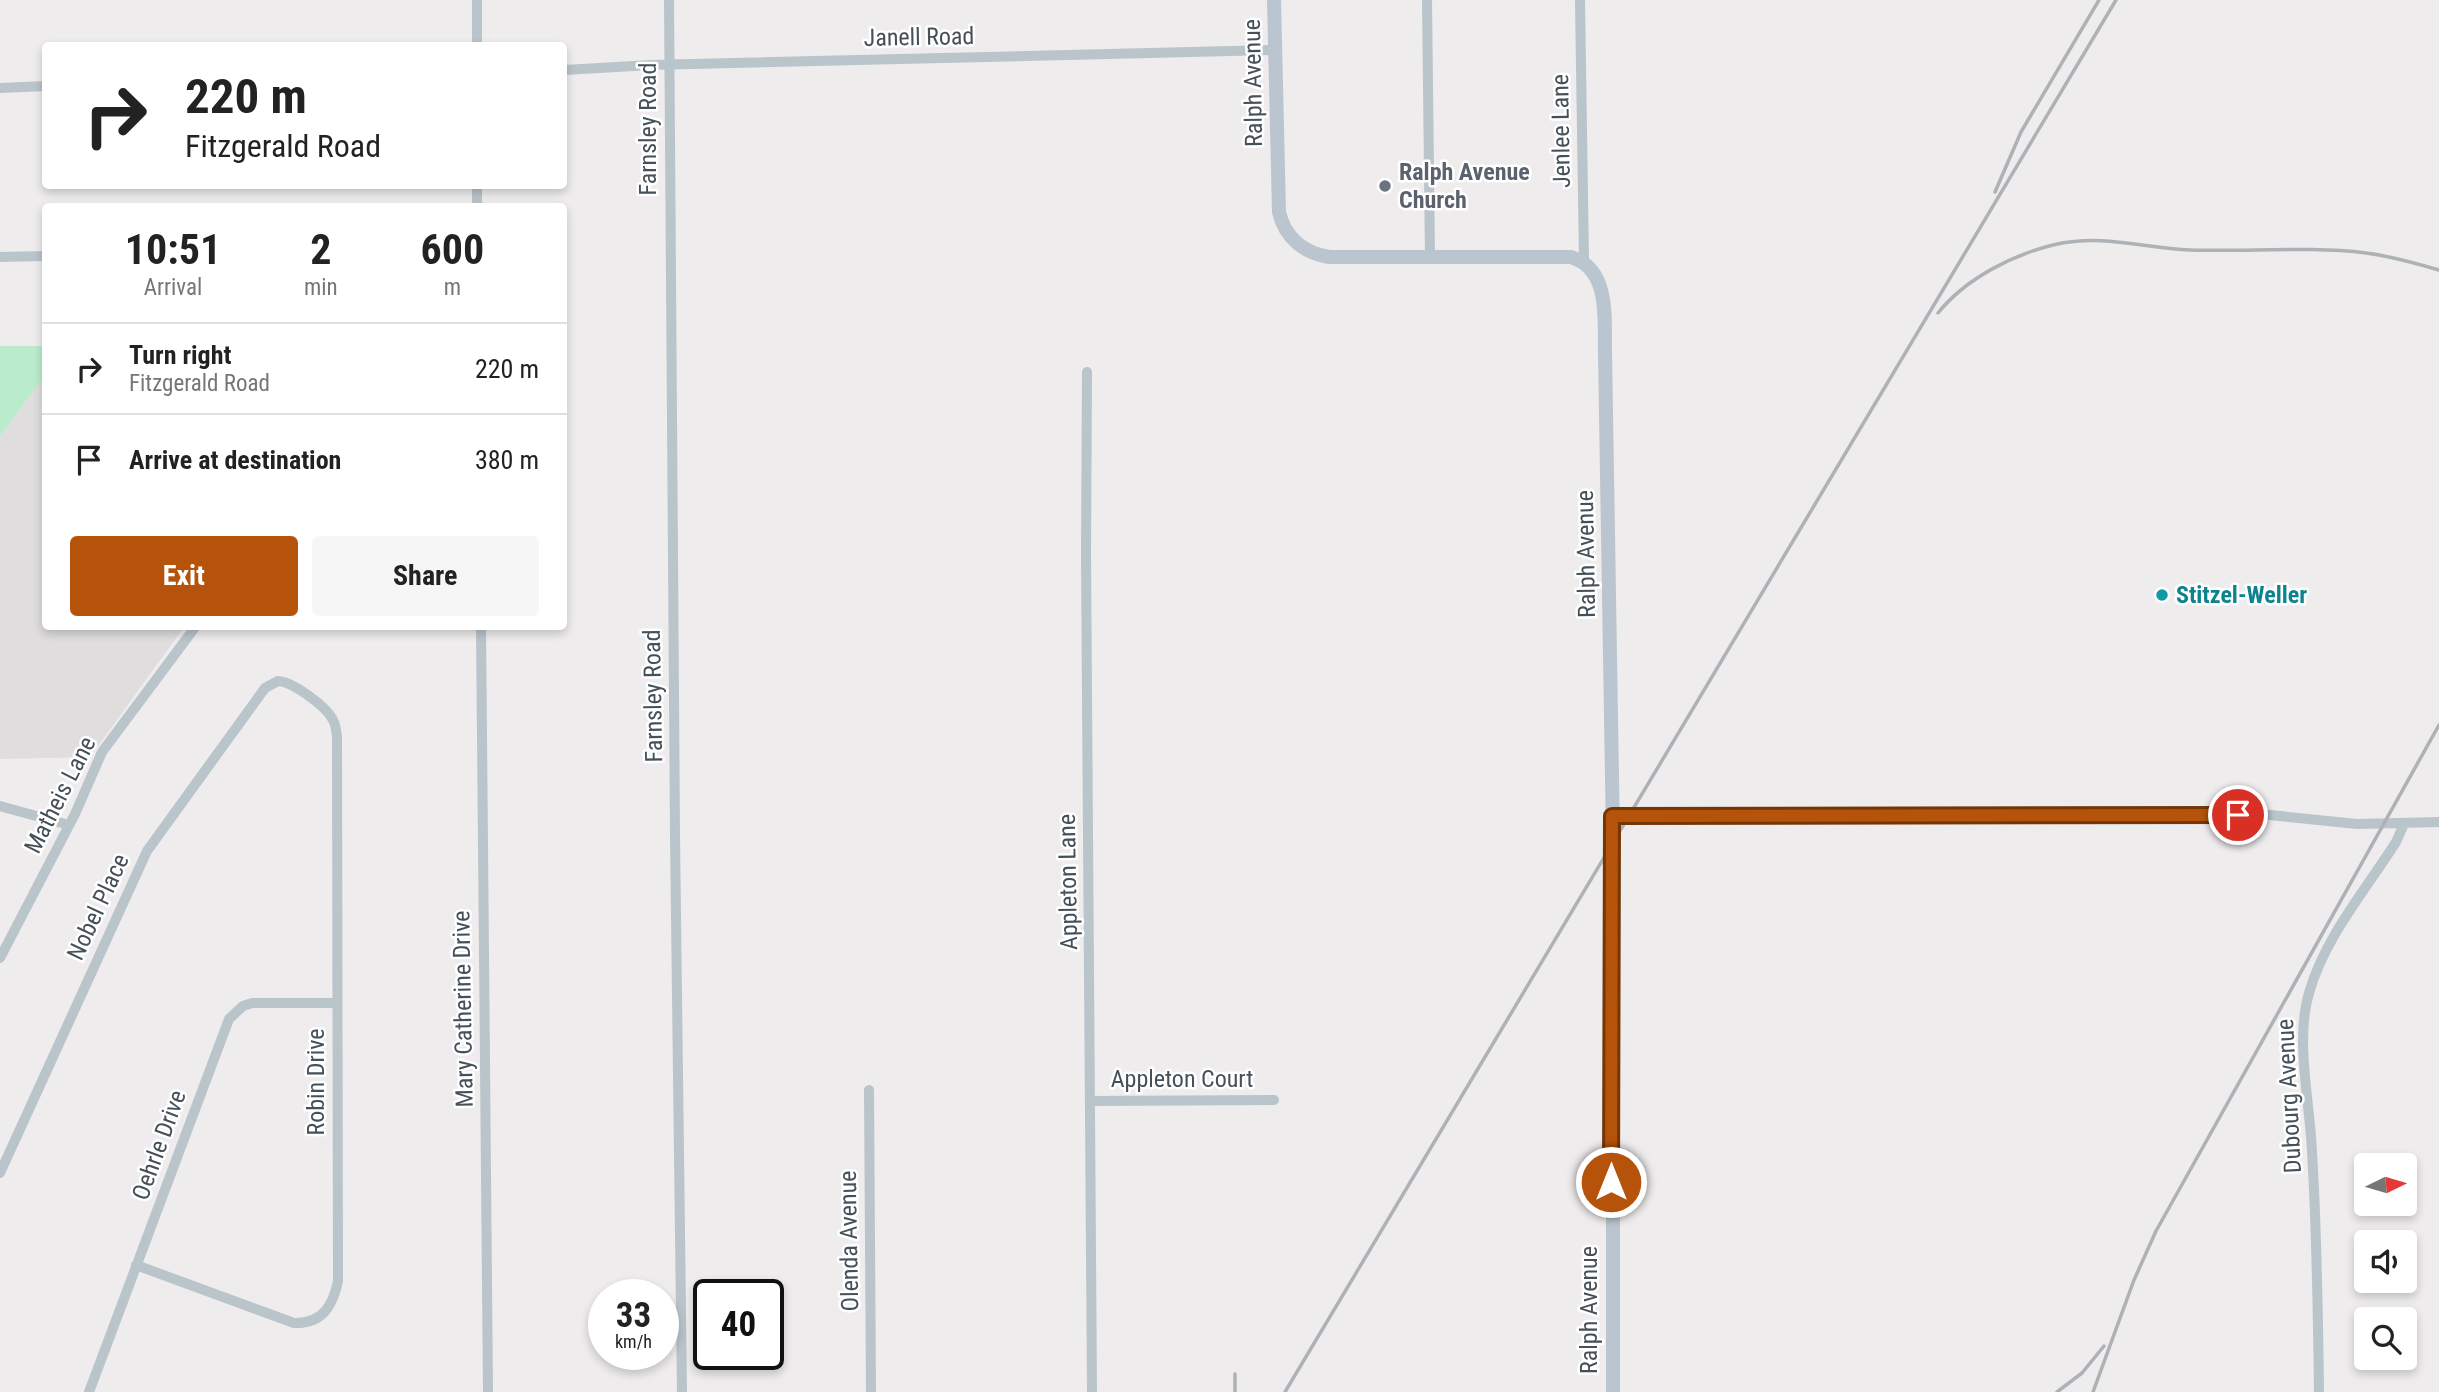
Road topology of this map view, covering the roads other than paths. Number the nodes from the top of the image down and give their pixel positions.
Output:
1 (477, 0) edge
2 (669, 0) edge
3 (1274, 0) edge
4 (1427, 0) edge
5 (1580, 0) edge
6 (477, 42) edge
7 (1275, 50) junction
8 (669, 64) junction
9 (567, 70) edge
10 (42, 86) edge
11 (0, 88) edge
12 (42, 256) edge
13 (0, 257) edge
14 (1430, 258) junction
15 (1584, 261) junction
16 (1087, 372) dead end
17 (193, 630) edge
18 (481, 630) edge
19 (274, 682) joint
20 (0, 806) edge
21 (1612, 816) junction
22 (2439, 822) edge
23 (2404, 824) junction
24 (69, 825) junction
25 (4, 941) edge
26 (0, 958) edge
27 (337, 1003) junction
28 (869, 1090) dead end
29 (1274, 1100) dead end
30 (1091, 1101) junction
31 (0, 1173) edge
32 (136, 1265) junction
33 (89, 1392) edge
34 (488, 1392) edge
35 (682, 1392) edge
36 (872, 1392) edge
37 (1092, 1392) edge
38 (1613, 1392) edge
39 (2319, 1392) edge

1 - 6 street
2 - 8 street, Farnsley Road
3 - 7 street, Ralph Avenue
4 - 14 street
5 - 15 street, Jenlee Lane
7 - 8 street, Janell Road
7 - 14 street, Ralph Avenue
8 - 9 street, Janell Road
8 - 35 street, Farnsley Road
10 - 11 street
12 - 13 street
14 - 15 street, Ralph Avenue
15 - 21 street, Ralph Avenue
16 - 30 street, Appleton Lane
17 - 24 street, Matheis Lane
18 - 34 street, Mary Catherine Drive
19 - 27 street, Robin Drive
19 - 31 street, Nobel Place
20 - 24 street
21 - 23 street
21 - 38 street, Ralph Avenue
22 - 23 street
23 - 39 street, Dubourg Avenue
24 - 25 street, Matheis Lane
25 - 26 street, Matheis Lane
27 - 32 street, Oehrle Drive
27 - 32 street, Robin Drive
28 - 36 street, Olenda Avenue
29 - 30 street, Appleton Court
30 - 37 street, Appleton Lane
32 - 33 street, Oehrle Drive

